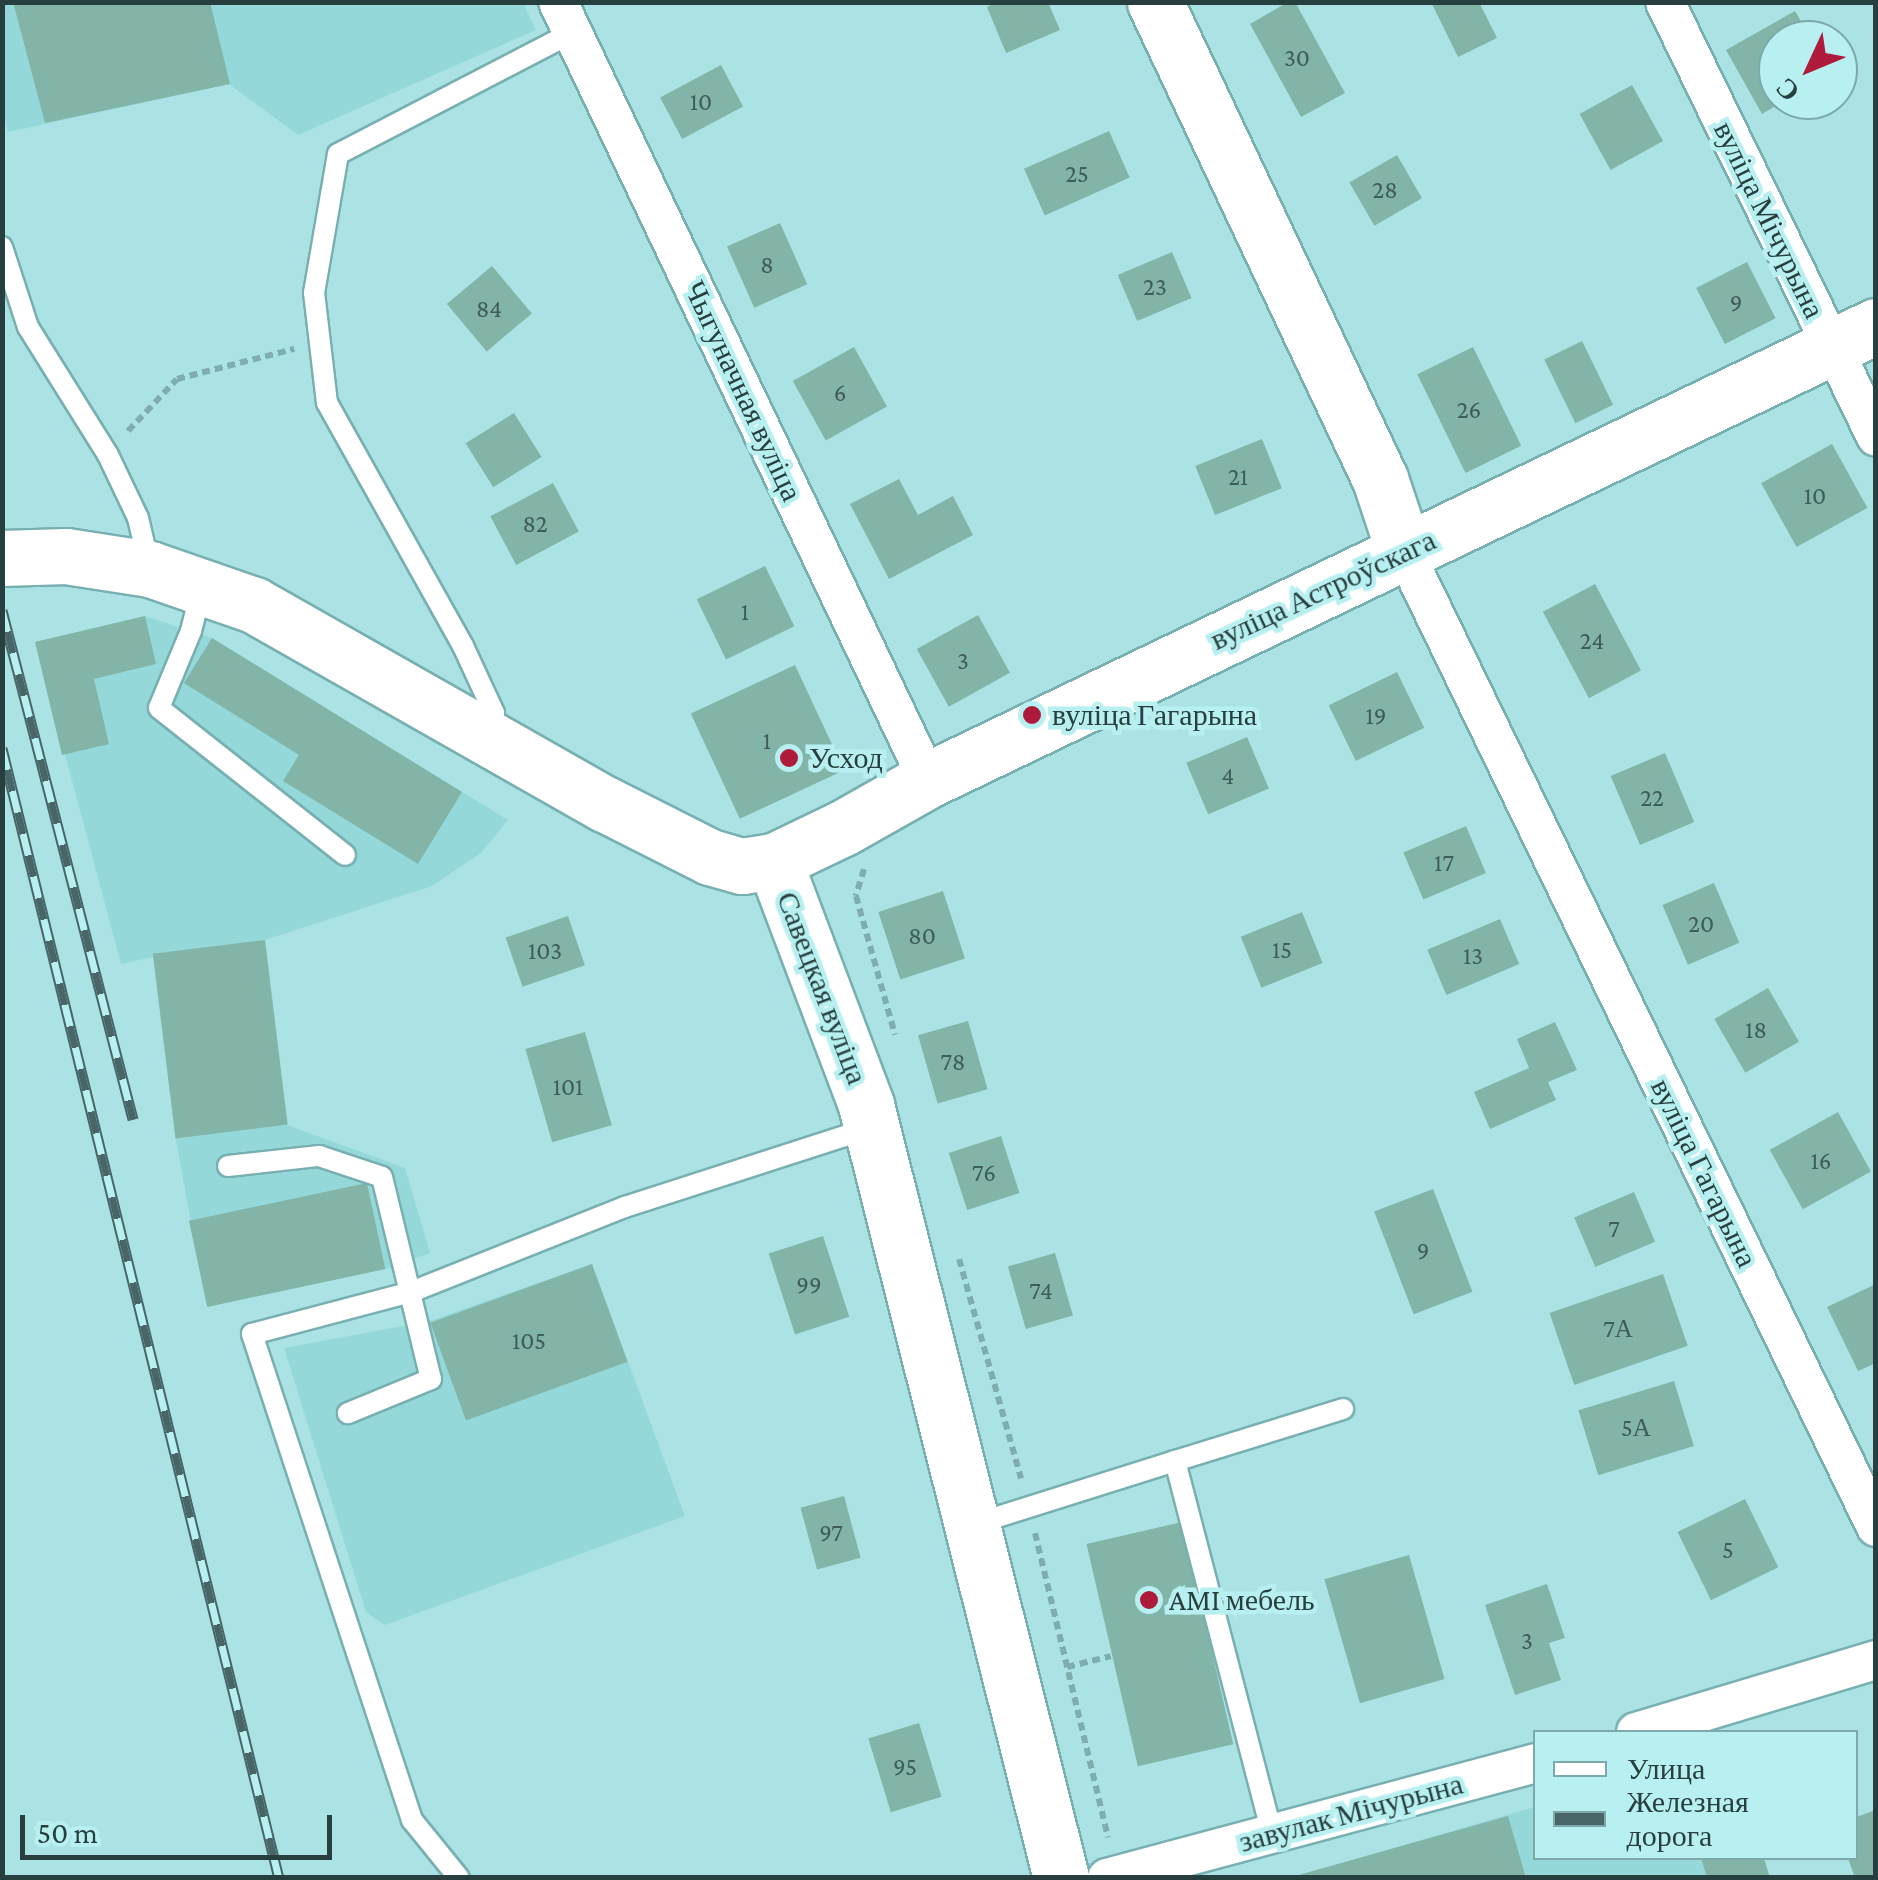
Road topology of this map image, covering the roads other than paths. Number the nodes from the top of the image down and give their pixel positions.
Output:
1 (1154, 2) edge
2 (1665, 2) edge
3 (566, 17) edge
4 (2, 246) edge
5 (1853, 337) edge
6 (1876, 436) edge
7 (1404, 550) junction
8 (2, 558) edge
9 (150, 568) junction
10 (202, 584) junction
11 (494, 740) junction
12 (928, 780) junction
13 (344, 855) dead end
14 (774, 860) junction
15 (871, 1128) junction
16 (228, 1166) dead end
17 (411, 1292) junction
18 (1343, 1409) dead end
19 (348, 1413) dead end
20 (1175, 1461) junction
21 (971, 1525) junction
22 (1876, 1527) edge
23 (1876, 1660) edge
24 (1643, 1730) edge
25 (1533, 1764) edge
26 (1272, 1834) junction
27 (1112, 1876) edge
28 (459, 1878) edge
29 (1061, 1878) edge

1 - 7 main road, вуліца Гагарына
2 - 5 street, вуліца Мічурына
3 - 11 lane
3 - 12 street, Чыгуначная вуліца
4 - 9 lane
5 - 6 street, вуліца Мічурына
5 - 7 main road, вуліца Астроўскага
7 - 12 main road, вуліца Астроўскага
7 - 22 street, вуліца Гагарына
8 - 9 main road, Савецкая вуліца
9 - 10 main road, Савецкая вуліца
10 - 11 main road, Савецкая вуліца
10 - 13 lane
11 - 14 main road, Савецкая вуліца
12 - 14 main road, вуліца Астроўскага
14 - 15 main road, Савецкая вуліца
15 - 17 lane
15 - 21 main road, Савецкая вуліца
16 - 17 lane
17 - 19 lane
17 - 28 lane
18 - 20 lane
20 - 21 lane
20 - 26 lane
21 - 29 main road, Савецкая вуліца
23 - 24 street
25 - 26 street, завулак Мічурына
26 - 27 street, завулак Мічурына

